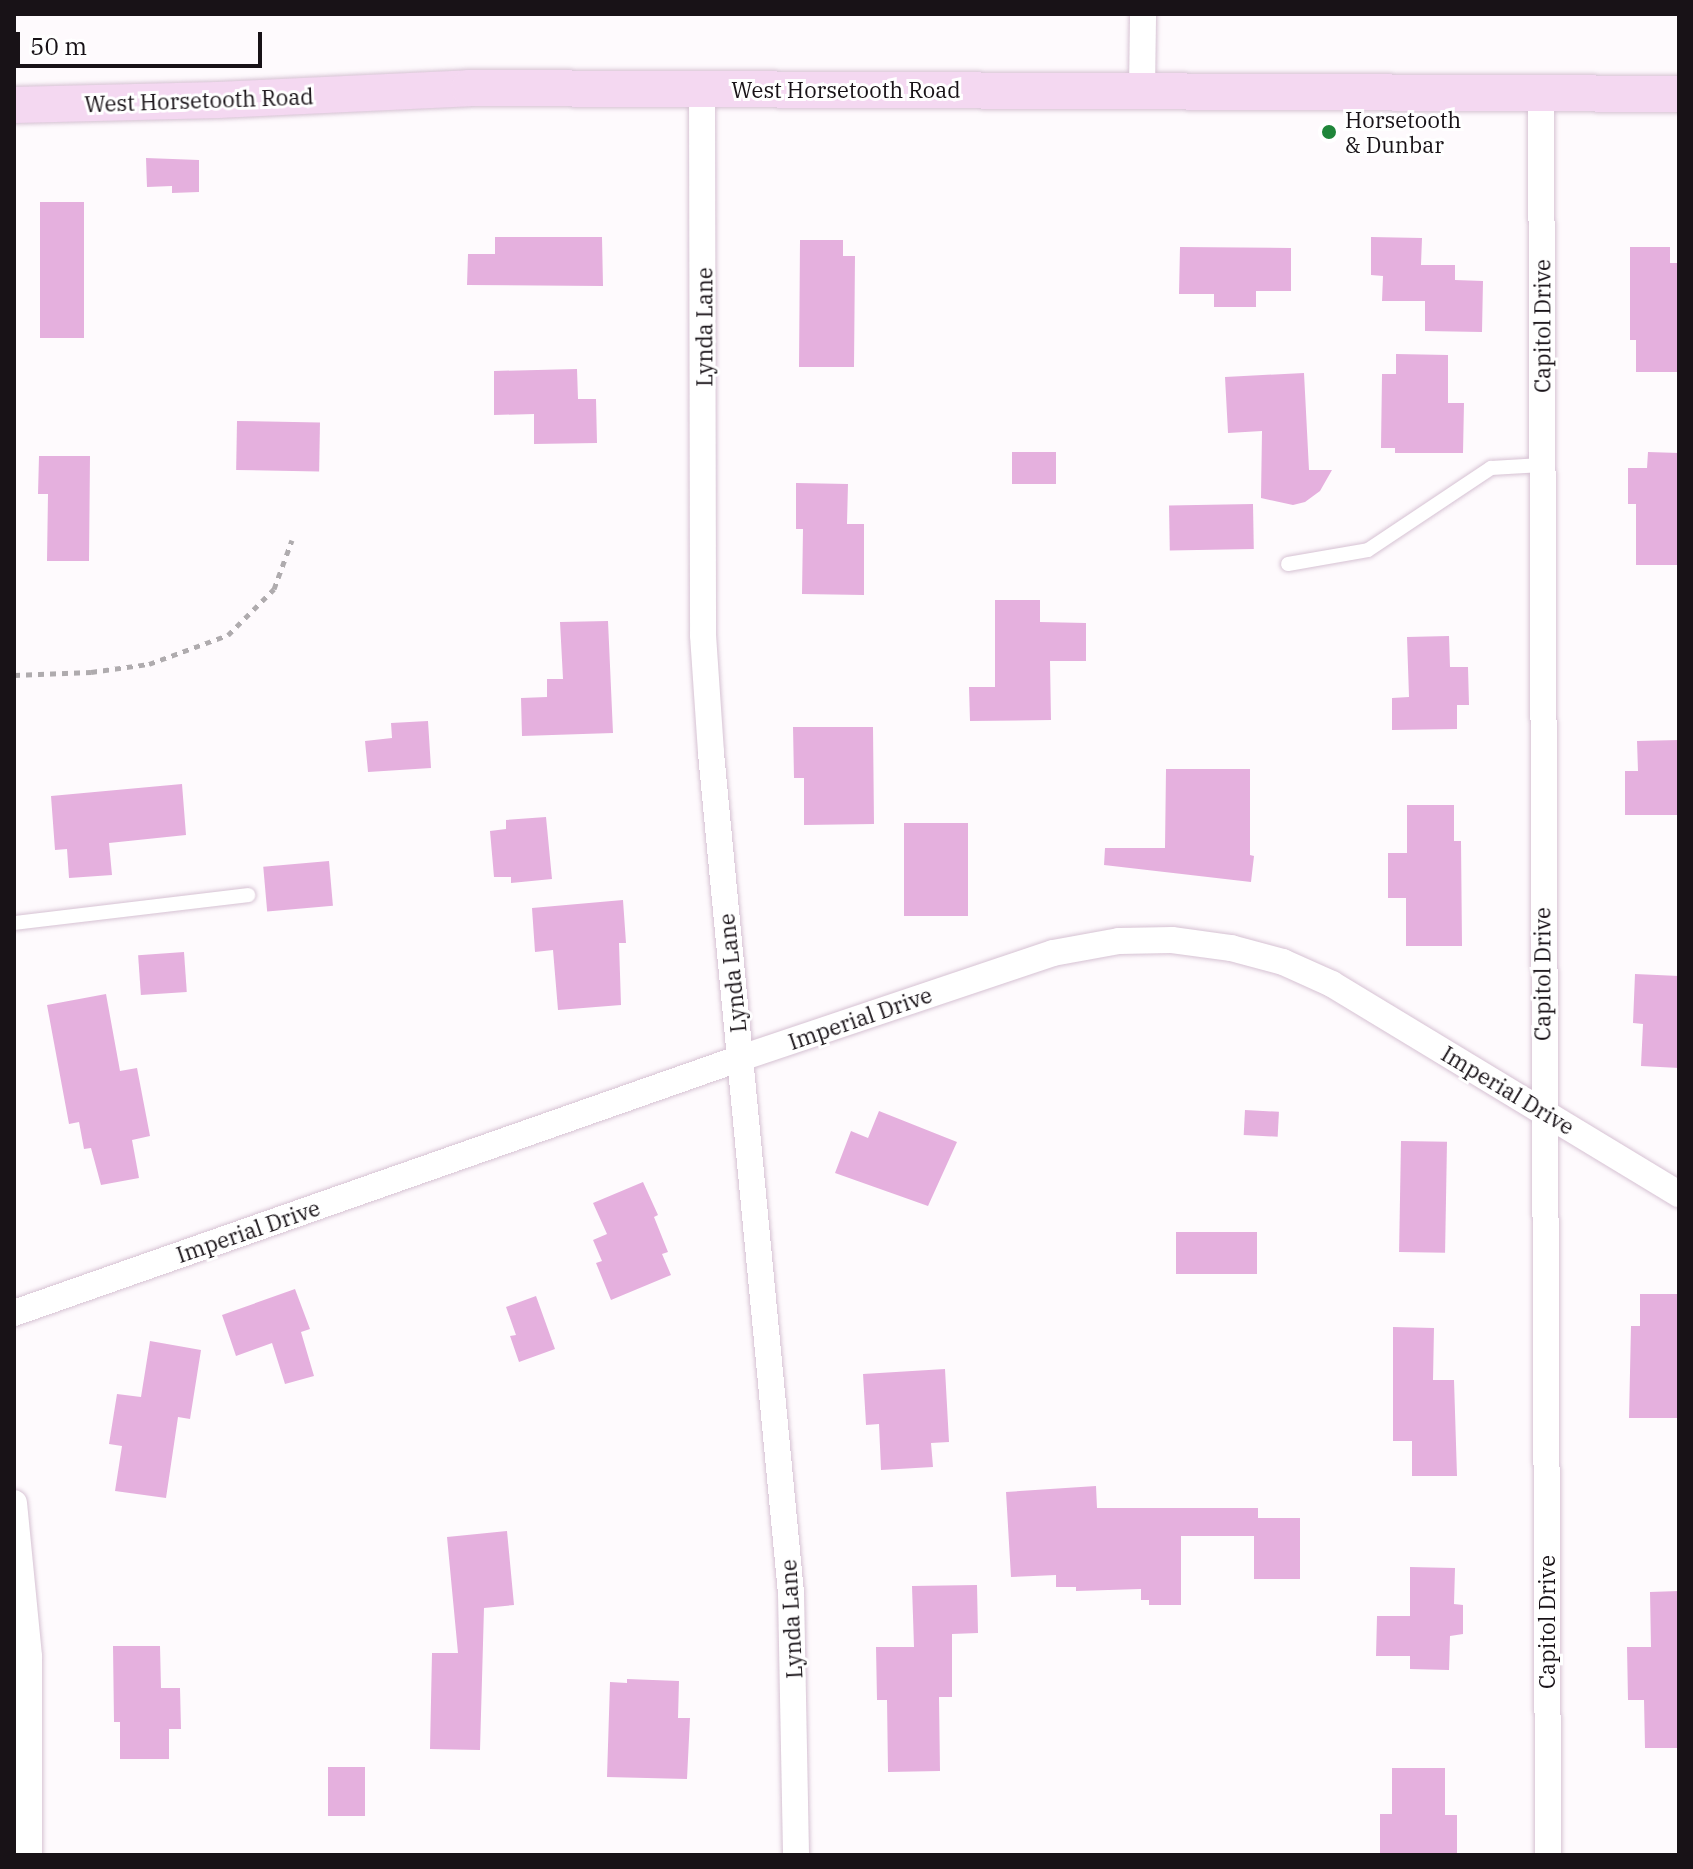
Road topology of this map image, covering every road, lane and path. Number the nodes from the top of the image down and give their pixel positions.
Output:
1 (1143, 14) edge
2 (702, 90) junction
3 (1142, 90) junction
4 (1541, 93) junction
5 (1679, 94) edge
6 (14, 105) edge
7 (1542, 465) junction
8 (292, 540) dead end
9 (1288, 564) dead end
10 (14, 675) edge
11 (248, 895) dead end
12 (14, 923) edge
13 (741, 1058) junction
14 (1543, 1111) junction
15 (1679, 1194) edge
16 (14, 1313) edge
17 (14, 1503) edge
18 (29, 1855) edge
19 (796, 1855) edge
20 (1548, 1855) edge

1 - 3 street
2 - 3 main road, West Horsetooth Road
2 - 6 main road, West Horsetooth Road
2 - 13 street, Lynda Lane
3 - 4 main road, West Horsetooth Road
4 - 5 main road, West Horsetooth Road
4 - 7 street, Capitol Drive
7 - 9 lane
7 - 14 street, Capitol Drive
8 - 10 path
11 - 12 lane
13 - 14 street, Imperial Drive
13 - 16 street, Imperial Drive
13 - 19 street, Lynda Lane
14 - 15 street, Imperial Drive
14 - 20 street, Capitol Drive
17 - 18 street

